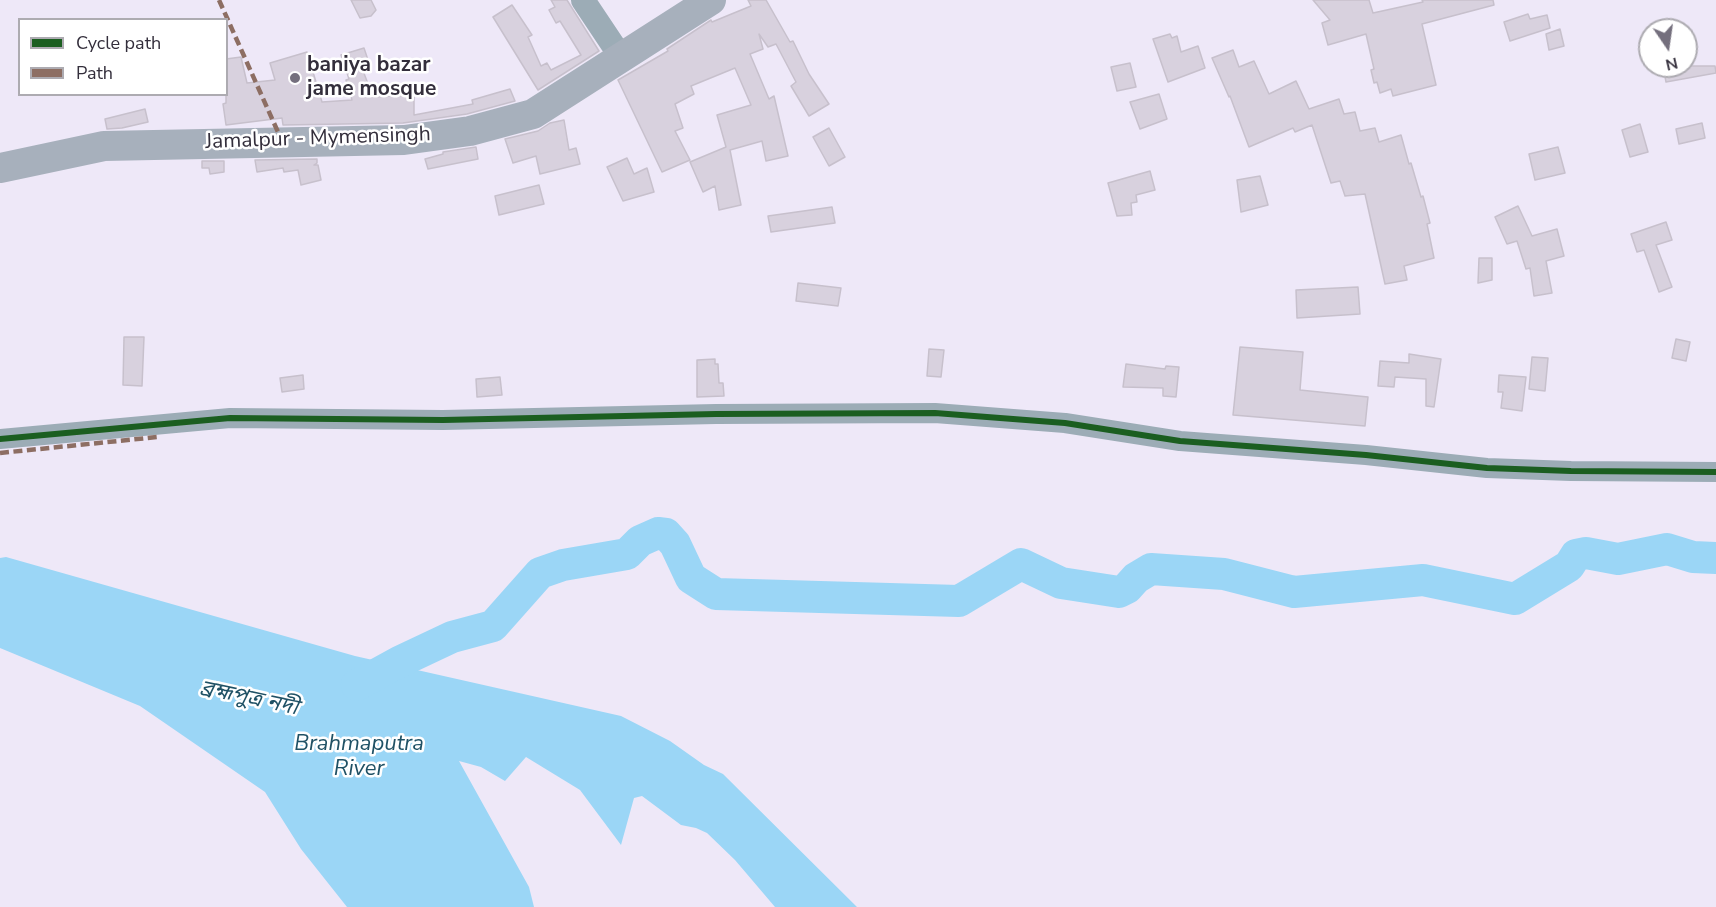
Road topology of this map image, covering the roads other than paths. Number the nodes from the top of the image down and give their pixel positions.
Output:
1 (583, 0) edge
2 (711, 0) edge
3 (621, 57) junction
4 (0, 168) edge
5 (0, 439) edge
6 (1716, 472) edge

1 - 3 street
2 - 3 main road, Jamalpur - Mymensingh
3 - 4 main road, Jamalpur - Mymensingh
5 - 6 street

